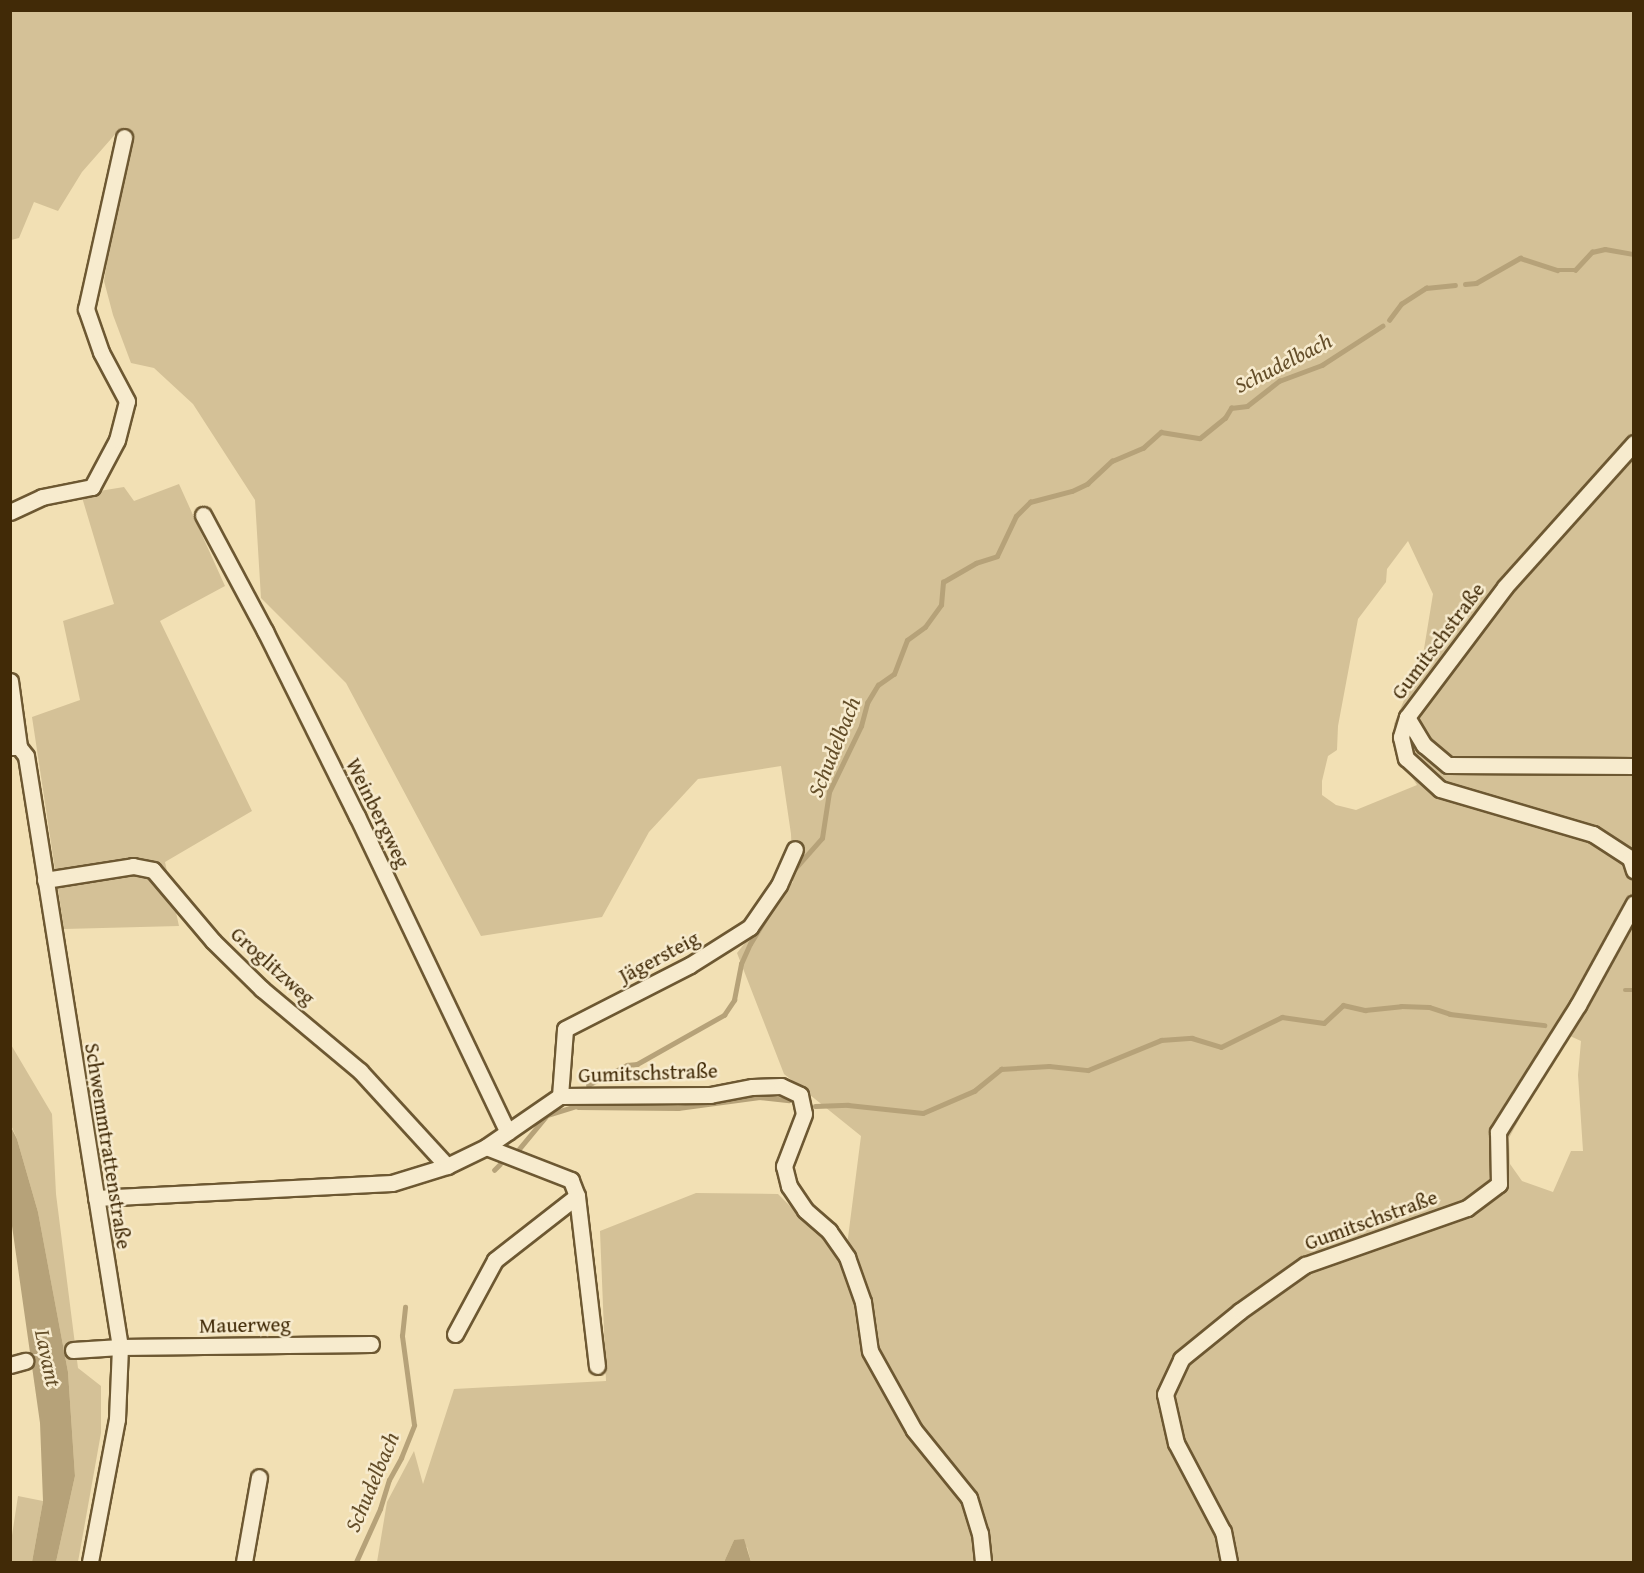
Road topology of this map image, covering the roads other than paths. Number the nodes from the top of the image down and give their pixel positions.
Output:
1 (124, 137) dead end
2 (1634, 443) edge
3 (10, 512) edge
4 (203, 515) dead end
5 (10, 681) edge
6 (1407, 717) junction
7 (15, 747) edge
8 (1634, 766) edge
9 (795, 849) dead end
10 (1634, 870) edge
11 (45, 880) junction
12 (1634, 903) edge
13 (560, 1096) junction
14 (508, 1132) junction
15 (486, 1147) junction
16 (447, 1166) junction
17 (578, 1196) junction
18 (96, 1198) junction
19 (455, 1334) dead end
20 (371, 1344) dead end
21 (120, 1347) junction
22 (73, 1350) dead end
23 (597, 1366) dead end
24 (259, 1477) dead end
25 (90, 1563) edge
26 (244, 1563) edge
27 (983, 1563) edge
28 (1229, 1563) edge

1 - 3 street
2 - 6 street, Gumitschstraße
4 - 14 street, Weinbergweg
5 - 7 street, Schwemmtrattenstraße
6 - 8 street
6 - 10 street, Gumitschstraße
7 - 11 street, Schwemmtrattenstraße
9 - 13 street, Jägersteig
11 - 16 street, Groglitzweg
11 - 18 street, Schwemmtrattenstraße
12 - 28 street, Gumitschstraße
13 - 14 street, Gumitschstraße
13 - 27 street, Gumitschstraße
14 - 15 street, Gumitschstraße
15 - 16 street, Gumitschstraße
15 - 17 street
16 - 18 street, Gumitschstraße
17 - 19 street
17 - 23 street
18 - 21 street, Schwemmtrattenstraße
20 - 21 street, Mauerweg
21 - 22 street, Mauerweg
21 - 25 street, Schwemmtrattenstraße
24 - 26 street

